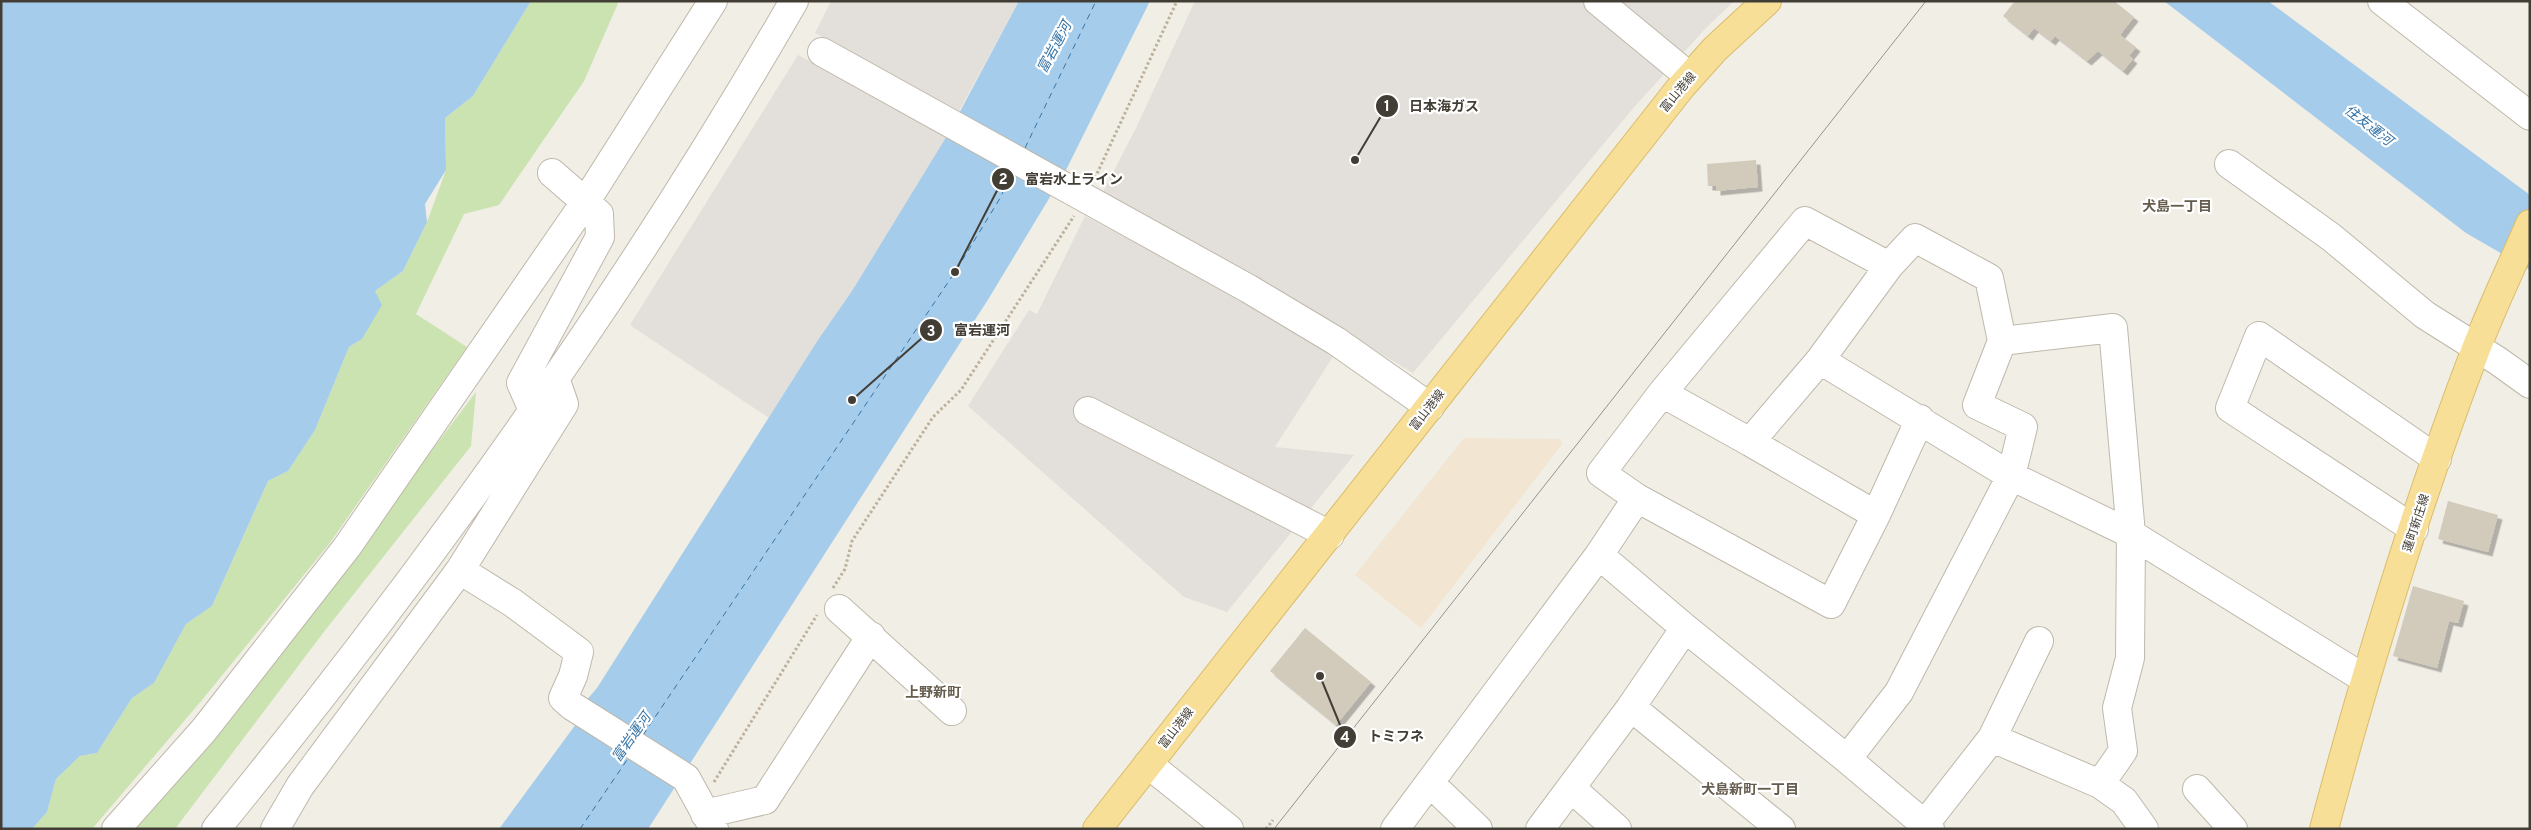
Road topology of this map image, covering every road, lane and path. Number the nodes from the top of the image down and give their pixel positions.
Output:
1 (713, 1) edge
2 (794, 1) edge
3 (1177, 1) edge
4 (1598, 1) edge
5 (1767, 1) edge
6 (2382, 1) edge
7 (822, 52) dead end
8 (1678, 67) dead end
9 (2530, 116) edge
10 (2230, 164) dead end
11 (552, 173) dead end
12 (1086, 197) junction
13 (586, 201) junction
14 (2530, 224) edge
15 (1890, 266) junction
16 (2002, 341) junction
17 (2476, 348) junction
18 (1820, 360) junction
19 (555, 378) junction
20 (2530, 384) edge
21 (1662, 393) junction
22 (1430, 406) junction
23 (533, 410) junction
24 (1088, 411) dead end
25 (1920, 419) junction
26 (1750, 442) junction
27 (2437, 459) junction
28 (2010, 476) junction
29 (1637, 498) junction
30 (1876, 515) junction
31 (2414, 529) junction
32 (2131, 534) junction
33 (1330, 535) junction
34 (1599, 555) junction
35 (460, 570) junction
36 (830, 604) junction
37 (1685, 628) junction
38 (871, 636) junction
39 (2039, 641) dead end
40 (2365, 679) junction
41 (1630, 707) junction
42 (952, 711) dead end
43 (1992, 738) junction
44 (1847, 759) junction
45 (1148, 764) junction
46 (1430, 782) junction
47 (2100, 784) junction
48 (1570, 788) junction
49 (2197, 789) dead end
50 (707, 815) edge
51 (1273, 820) dead end
52 (1925, 827) edge
53 (116, 829) edge
54 (216, 829) edge
55 (276, 829) edge
56 (1098, 829) edge
57 (1230, 829) edge
58 (1266, 829) edge
59 (1395, 829) edge
60 (1478, 829) edge
61 (1540, 829) edge
62 (1617, 829) edge
63 (1781, 829) edge
64 (2144, 829) edge
65 (2234, 829) edge
66 (2324, 829) edge

1 - 13 street
2 - 19 street
3 - 12 path
4 - 8 street
5 - 22 main road, 富山港線
6 - 9 street
7 - 12 street
10 - 17 street
11 - 13 street
12 - 22 street
12 - 36 path
13 - 23 street
13 - 53 street
14 - 17 main road, 蓮町新庄線
15 - 16 street
15 - 18 street
15 - 21 street
16 - 28 street
16 - 32 street
17 - 20 street
17 - 27 main road, 蓮町新庄線
18 - 25 street
18 - 26 street
19 - 23 street
19 - 35 street
21 - 26 street
21 - 29 street
22 - 33 main road, 富山港線
23 - 54 street
24 - 33 street
25 - 28 street
25 - 30 street
26 - 30 street
27 - 31 main road, 蓮町新庄線
27 - 31 street
28 - 32 street
28 - 44 street
29 - 30 street
29 - 34 street
31 - 40 main road, 蓮町新庄線
32 - 40 street
32 - 47 street
33 - 45 main road, 富山港線
34 - 37 street
34 - 46 street
35 - 50 street
35 - 55 street
36 - 38 street
36 - 50 path
37 - 41 street
37 - 44 street
38 - 42 street
38 - 50 street
39 - 43 street
40 - 66 main road, 蓮町新庄線
41 - 48 street
41 - 63 street
43 - 47 street
43 - 52 street
44 - 52 street
45 - 56 main road, 富山港線
45 - 57 street
46 - 59 street
46 - 60 street
47 - 64 street
48 - 61 street
48 - 62 street
49 - 65 street
51 - 58 path

